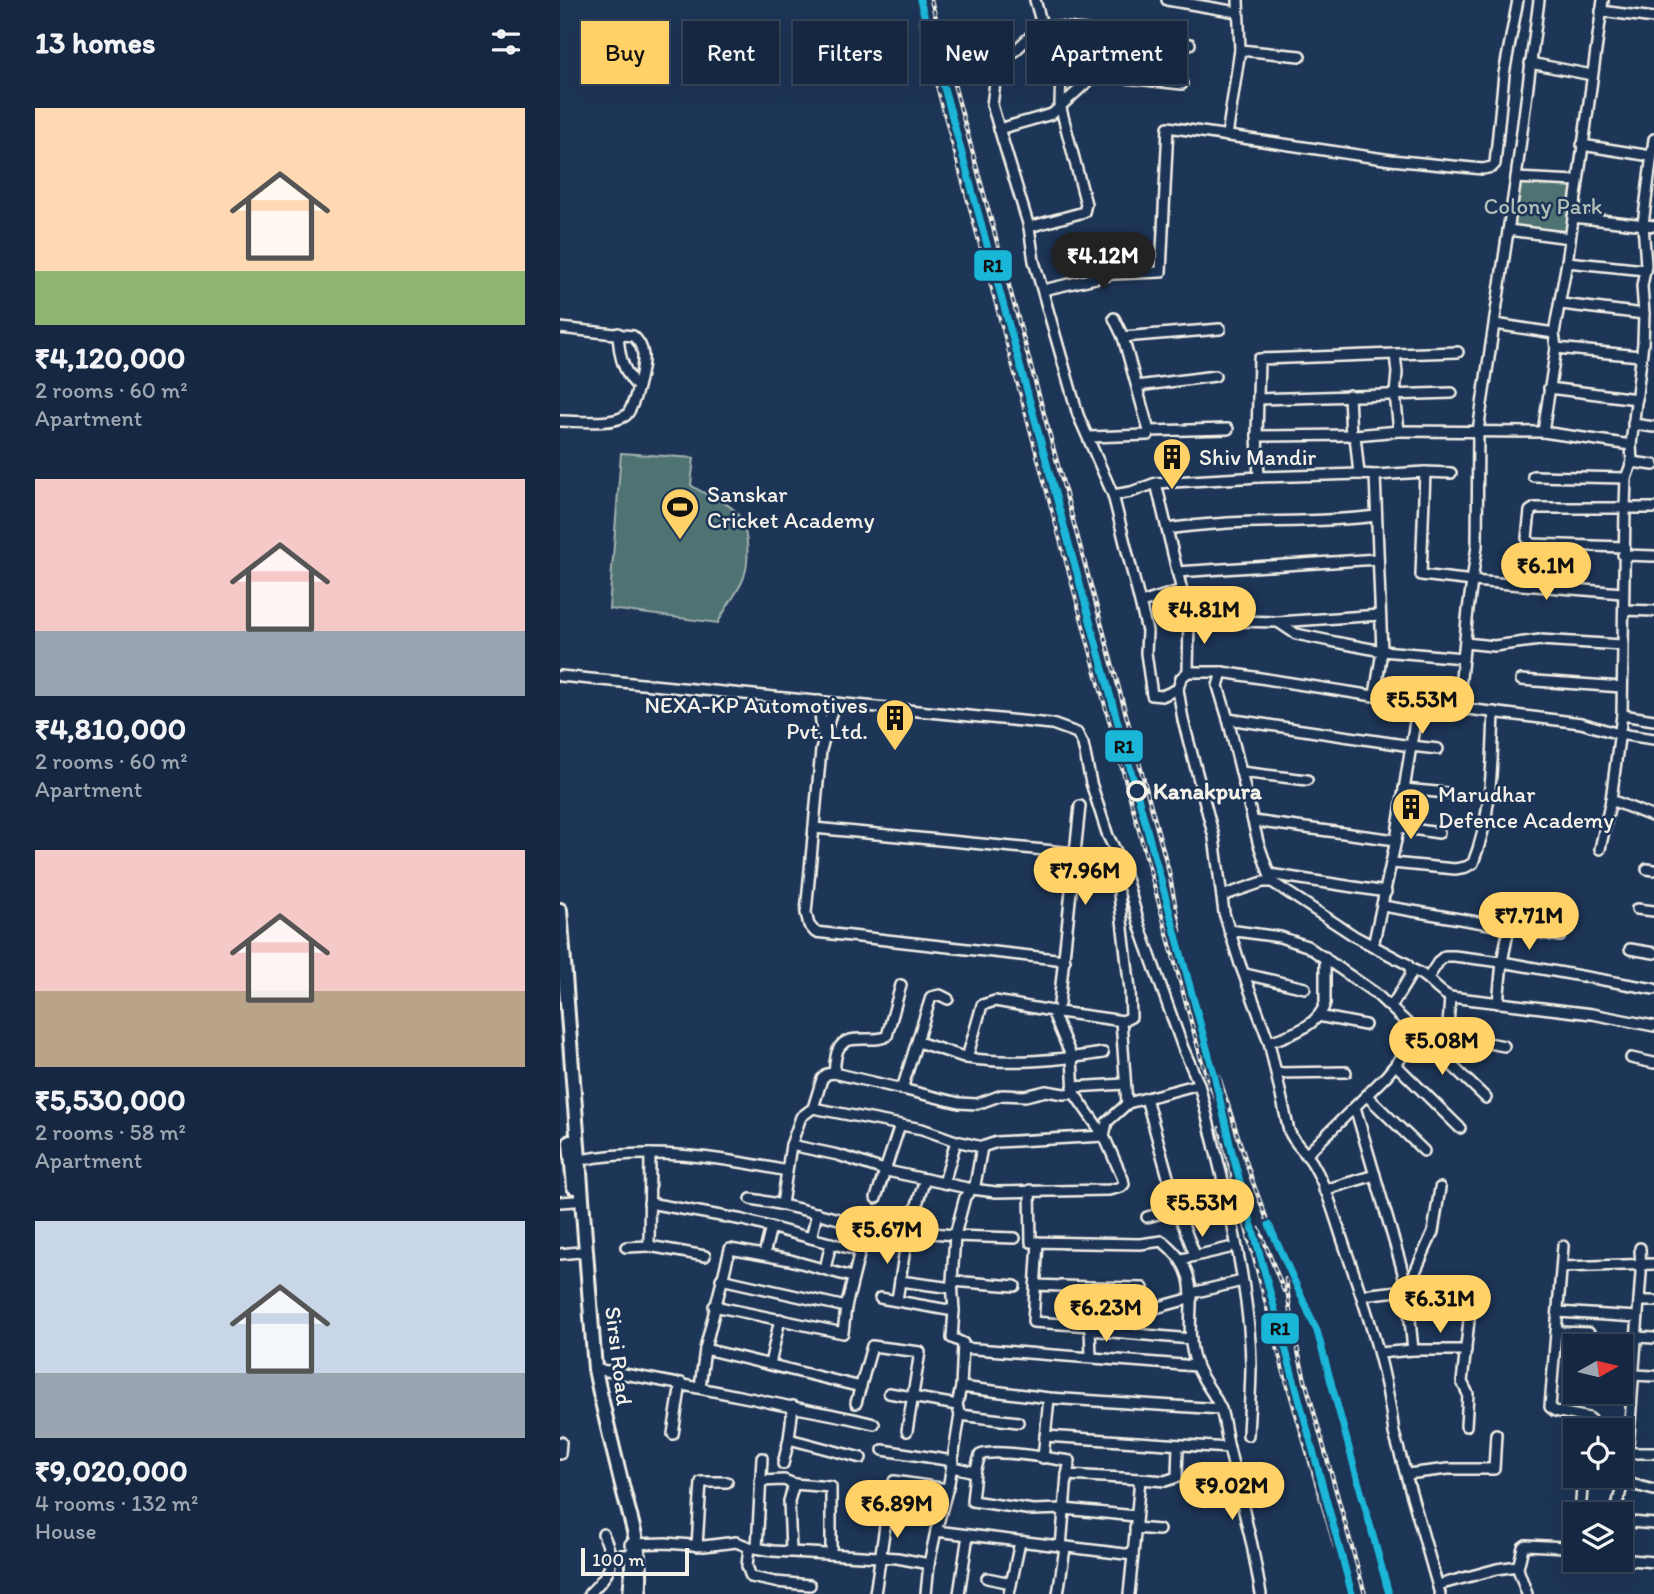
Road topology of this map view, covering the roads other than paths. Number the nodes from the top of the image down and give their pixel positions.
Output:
1 (1035, 0) edge
2 (1167, 0) edge
3 (1238, 0) edge
4 (1518, 0) edge
5 (1539, 0) edge
6 (1603, 0) edge
7 (1601, 11) junction
8 (1237, 12) junction
9 (1654, 18) edge
10 (1041, 21) edge
11 (1027, 40) edge
12 (1187, 44) edge
13 (1190, 44) dead end
14 (1240, 50) junction
15 (1300, 56) dead end
16 (1530, 63) junction
17 (1592, 75) junction
18 (1061, 84) edge
19 (1084, 84) edge
20 (1060, 105) junction
21 (999, 129) junction
22 (1227, 136) junction
23 (1582, 145) junction
24 (1653, 147) edge
25 (1516, 178) junction
26 (1577, 181) junction
27 (1650, 187) edge
28 (1573, 217) junction
29 (1643, 224) junction
30 (1654, 226) edge
31 (1029, 227) junction
32 (1508, 230) junction
33 (1570, 238) junction
34 (1567, 262) junction
35 (1648, 267) edge
36 (1043, 290) junction
37 (1561, 304) junction
38 (1647, 308) edge
39 (1114, 318) dead end
40 (1495, 324) junction
41 (560, 328) edge
42 (1220, 329) dead end
43 (618, 333) junction
44 (1554, 333) junction
45 (1123, 337) junction
46 (1556, 348) junction
47 (1458, 352) dead end
48 (1395, 354) junction
49 (1640, 356) junction
50 (1215, 376) dead end
51 (637, 386) junction
52 (1137, 386) junction
53 (1549, 388) junction
54 (1452, 393) dead end
55 (1395, 394) junction
56 (1349, 395) junction
57 (1258, 399) junction
58 (1637, 399) junction
59 (560, 421) edge
60 (1633, 424) junction
61 (1654, 427) edge
62 (1228, 429) dead end
63 (1149, 430) junction
64 (1399, 431) junction
65 (1478, 431) junction
66 (1543, 432) junction
67 (1353, 435) junction
68 (1257, 436) junction
69 (1089, 437) junction
70 (1631, 445) junction
71 (1632, 462) junction
72 (1654, 465) edge
73 (1425, 472) junction
74 (1359, 474) junction
75 (1451, 474) dead end
76 (1375, 475) junction
77 (1533, 476) dead end
78 (1259, 477) junction
79 (1626, 478) junction
80 (1156, 483) junction
81 (1113, 495) junction
82 (1625, 508) junction
83 (1654, 508) edge
84 (1376, 516) junction
85 (1167, 529) junction
86 (1624, 551) junction
87 (1654, 556) edge
88 (1378, 559) junction
89 (1177, 572) junction
90 (1473, 581) junction
91 (1182, 590) junction
92 (1622, 593) junction
93 (1141, 603) junction
94 (1624, 610) junction
95 (1654, 611) edge
96 (1380, 615) junction
97 (1189, 620) junction
98 (1278, 622) junction
99 (1465, 643) junction
100 (1622, 645) junction
101 (1382, 651) junction
102 (1463, 658) junction
103 (1188, 672) junction
104 (1222, 672) junction
105 (560, 676) edge
106 (1521, 680) dead end
107 (1622, 687) junction
108 (1178, 689) junction
109 (1375, 695) junction
110 (819, 701) junction
111 (834, 703) junction
112 (1418, 703) junction
113 (1458, 707) junction
114 (1494, 712) junction
115 (1622, 715) junction
116 (1227, 719) junction
117 (1654, 720) edge
118 (1619, 734) junction
119 (823, 738) junction
120 (1654, 740) edge
121 (1411, 746) junction
122 (1438, 749) dead end
123 (1241, 772) junction
124 (1307, 780) dead end
125 (1404, 789) junction
126 (1447, 793) dead end
127 (1611, 800) junction
128 (1080, 806) dead end
129 (1654, 817) edge
130 (1253, 821) junction
131 (1398, 827) junction
132 (814, 828) junction
133 (1439, 833) dead end
134 (1396, 840) junction
135 (1600, 849) dead end
136 (1075, 853) junction
137 (1392, 863) junction
138 (1270, 878) junction
139 (1386, 892) junction
140 (1119, 894) dead end
141 (1222, 896) junction
142 (1383, 906) junction
143 (1637, 908) dead end
144 (560, 910) edge
145 (1654, 911) edge
146 (1509, 928) junction
147 (1229, 930) junction
148 (1560, 936) dead end
149 (1373, 946) junction
150 (1630, 949) dead end
151 (1654, 953) edge
152 (1325, 957) junction
153 (1065, 960) junction
154 (1502, 962) junction
155 (1411, 969) junction
156 (1245, 974) junction
157 (1428, 978) junction
158 (901, 985) dead end
159 (1305, 988) dead end
160 (1654, 989) edge
161 (1450, 997) junction
162 (948, 999) dead end
163 (1498, 1003) junction
164 (1391, 1007) junction
165 (1056, 1008) junction
166 (1318, 1016) junction
167 (560, 1020) edge
168 (1121, 1021) junction
169 (1365, 1025) dead end
170 (1654, 1026) edge
171 (560, 1027) edge
172 (1420, 1035) junction
173 (918, 1042) junction
174 (1269, 1042) junction
175 (1504, 1046) dead end
176 (1103, 1053) dead end
177 (967, 1058) junction
178 (1072, 1058) junction
179 (1631, 1058) dead end
180 (1654, 1063) edge
181 (1396, 1065) junction
182 (1346, 1072) dead end
183 (834, 1073) junction
184 (1277, 1073) junction
185 (1125, 1084) junction
186 (1199, 1084) junction
187 (902, 1089) junction
188 (1074, 1090) junction
189 (1367, 1096) junction
190 (1146, 1098) junction
191 (1486, 1098) dead end
192 (1127, 1104) junction
193 (1355, 1107) junction
194 (813, 1108) junction
195 (900, 1125) junction
196 (1460, 1128) dead end
197 (1104, 1136) junction
198 (956, 1141) junction
199 (565, 1142) edge
200 (791, 1145) junction
201 (982, 1147) junction
202 (1424, 1151) dead end
203 (650, 1154) junction
204 (1306, 1155) junction
205 (580, 1160) junction
206 (787, 1171) junction
207 (887, 1171) junction
208 (1375, 1175) junction
209 (925, 1179) junction
210 (944, 1183) junction
211 (1440, 1188) dead end
212 (972, 1189) junction
213 (1030, 1190) junction
214 (1324, 1190) junction
215 (1227, 1197) junction
216 (876, 1198) dead end
217 (751, 1199) dead end
218 (576, 1201) junction
219 (560, 1202) edge
220 (649, 1203) junction
221 (782, 1204) junction
222 (1177, 1209) junction
223 (817, 1213) junction
224 (1147, 1217) dead end
225 (771, 1227) junction
226 (932, 1233) dead end
227 (907, 1236) junction
228 (955, 1236) junction
229 (811, 1238) junction
230 (1015, 1238) dead end
231 (1038, 1242) junction
232 (831, 1243) junction
233 (649, 1246) junction
234 (626, 1247) dead end
235 (1563, 1247) dead end
236 (1229, 1248) dead end
237 (1640, 1248) dead end
238 (579, 1252) junction
239 (560, 1254) edge
240 (764, 1255) junction
241 (1195, 1255) junction
242 (705, 1256) dead end
243 (1182, 1259) junction
244 (1640, 1264) junction
245 (1654, 1264) edge
246 (1562, 1267) junction
247 (825, 1269) junction
248 (852, 1277) junction
249 (721, 1279) junction
250 (900, 1281) junction
251 (1237, 1282) dead end
252 (952, 1284) junction
253 (1035, 1285) junction
254 (1015, 1286) dead end
255 (1090, 1287) junction
256 (1143, 1288) dead end
257 (1407, 1290) junction
258 (1472, 1294) dead end
259 (1192, 1295) junction
260 (1362, 1295) junction
261 (880, 1298) dead end
262 (897, 1300) junction
263 (1639, 1301) junction
264 (1654, 1301) edge
265 (714, 1306) junction
266 (846, 1307) junction
267 (1152, 1308) dead end
268 (954, 1311) junction
269 (1559, 1312) junction
270 (1637, 1317) junction
271 (780, 1319) junction
272 (1090, 1328) junction
273 (1557, 1332) junction
274 (1589, 1333) dead end
275 (1636, 1337) junction
276 (1654, 1338) edge
277 (1191, 1339) junction
278 (963, 1348) junction
279 (705, 1349) junction
280 (1413, 1350) junction
281 (1466, 1350) junction
282 (1379, 1353) junction
283 (1090, 1357) junction
284 (770, 1364) junction
285 (1196, 1366) junction
286 (596, 1368) junction
287 (1633, 1375) joint
288 (1654, 1376) edge
289 (681, 1383) junction
290 (700, 1387) junction
291 (861, 1387) junction
292 (961, 1387) junction
293 (889, 1393) dead end
294 (913, 1398) junction
295 (1049, 1398) junction
296 (856, 1403) dead end
297 (793, 1406) junction
298 (1221, 1409) junction
299 (959, 1410) junction
300 (1589, 1418) edge
301 (1018, 1422) dead end
302 (874, 1424) dead end
303 (1466, 1426) dead end
304 (907, 1431) dead end
305 (673, 1434) dead end
306 (1496, 1434) dead end
307 (1248, 1435) dead end
308 (1045, 1436) junction
309 (789, 1438) junction
310 (561, 1442) edge
311 (1178, 1444) junction
312 (1228, 1448) junction
313 (883, 1450) dead end
314 (1633, 1453) edge
315 (1654, 1453) edge
316 (560, 1454) edge
317 (762, 1458) dead end
318 (861, 1458) dead end
319 (1043, 1458) junction
320 (783, 1464) dead end
321 (952, 1464) junction
322 (975, 1472) junction
323 (1406, 1474) junction
324 (1067, 1475) junction
325 (1140, 1479) junction
326 (760, 1480) junction
327 (894, 1481) dead end
328 (727, 1482) dead end
329 (794, 1483) junction
330 (1633, 1485) edge
331 (947, 1489) junction
332 (1654, 1490) edge
333 (1064, 1509) junction
334 (1136, 1516) junction
335 (886, 1519) dead end
336 (1633, 1522) edge
337 (1654, 1524) edge
338 (1135, 1528) junction
339 (1159, 1530) dead end
340 (936, 1531) junction
341 (603, 1534) dead end
342 (968, 1535) junction
343 (1020, 1542) junction
344 (697, 1546) junction
345 (633, 1547) junction
346 (1063, 1547) junction
347 (1563, 1547) edge
348 (753, 1548) junction
349 (791, 1551) junction
350 (831, 1553) junction
351 (611, 1555) junction
352 (1133, 1555) junction
353 (880, 1557) junction
354 (1633, 1560) edge
355 (1654, 1562) edge
356 (929, 1564) junction
357 (1518, 1568) junction
358 (987, 1578) dead end
359 (1011, 1583) junction
360 (810, 1585) dead end
361 (1439, 1590) edge
362 (589, 1594) edge
363 (630, 1594) edge
364 (639, 1594) edge
365 (875, 1594) edge
366 (926, 1594) edge
367 (959, 1594) edge
368 (1009, 1594) edge
369 (1058, 1594) edge
370 (1129, 1594) edge
371 (1261, 1594) edge
372 (1527, 1594) edge

1 - 10 street
2 - 8 street
3 - 8 street
4 - 22 street
5 - 16 street
6 - 7 street
7 - 9 street
7 - 17 street
8 - 14 street
11 - 21 street
12 - 13 street
14 - 15 street
14 - 22 street
16 - 17 street
16 - 25 street
17 - 23 street
18 - 20 street
19 - 20 street
20 - 21 street
20 - 31 street
21 - 31 street
22 - 36 street
23 - 24 street
23 - 26 street
24 - 27 street
25 - 26 street
25 - 32 street
26 - 28 street
27 - 29 street
28 - 29 street
28 - 33 street
29 - 30 street
29 - 35 street
31 - 36 street
32 - 33 street
32 - 40 street
33 - 34 street
34 - 35 street
34 - 37 street
35 - 38 street
36 - 69 street
37 - 38 street
37 - 44 street
38 - 49 street
39 - 45 street
40 - 44 street
40 - 65 street
41 - 43 street
42 - 45 street
43 - 51 street
43 - 51 street
44 - 46 street
45 - 52 street
46 - 49 street
46 - 53 street
47 - 48 street
48 - 55 street
48 - 57 street
49 - 58 street
50 - 52 street
51 - 59 street
52 - 63 street
53 - 58 street
53 - 66 street
54 - 55 street
55 - 56 street
55 - 64 street
56 - 57 street
56 - 67 street
57 - 68 street
58 - 60 street
60 - 61 street
60 - 70 street
62 - 63 street
63 - 69 street
64 - 65 street
64 - 67 street
65 - 66 street
65 - 90 street
66 - 70 street
67 - 68 street
67 - 74 street
68 - 78 street
69 - 81 street
70 - 71 street
71 - 72 street
71 - 79 street
73 - 75 street
73 - 76 street
73 - 90 street
74 - 76 street
74 - 78 street
76 - 84 street
77 - 79 street
78 - 80 street
79 - 82 street
80 - 81 street
80 - 85 street
81 - 93 street
82 - 83 street
82 - 86 street
82 - 86 street
84 - 85 street
84 - 88 street
85 - 89 street
86 - 87 street
86 - 92 street
88 - 89 street
88 - 96 street
89 - 91 street
90 - 92 street
90 - 99 street
91 - 93 street
91 - 97 street
92 - 94 street
93 - 108 street
94 - 95 street
94 - 100 street
96 - 98 street
96 - 101 street
97 - 98 street
97 - 103 street
98 - 101 street
99 - 100 street
99 - 102 street
100 - 107 street
101 - 102 street
101 - 109 street
102 - 113 street
103 - 104 street
103 - 108 street
104 - 109 street
104 - 116 street
105 - 110 street
106 - 107 street
107 - 115 street
108 - 141 street
109 - 112 street
110 - 111 street
110 - 119 street
111 - 119 street
111 - 186 street
112 - 113 street
112 - 121 street
113 - 114 street
114 - 118 street
114 - 137 street
115 - 117 street
115 - 118 street
116 - 121 street
116 - 123 street
118 - 120 street
118 - 127 street
119 - 132 street
121 - 122 street
121 - 125 street
123 - 124 street
123 - 130 street
125 - 126 street
125 - 131 street
127 - 129 street
127 - 135 street
128 - 136 street
130 - 134 street
130 - 138 street
131 - 133 street
131 - 134 street
132 - 136 street
132 - 153 street
134 - 137 street
136 - 153 street
137 - 139 street
138 - 139 street
138 - 141 street
138 - 149 street
139 - 142 street
140 - 168 street
141 - 147 street
142 - 146 street
142 - 149 street
143 - 145 street
144 - 205 main road, Sirsi Road
146 - 148 street
146 - 154 street
147 - 152 street
147 - 156 street
149 - 155 street
150 - 151 street
152 - 164 street
152 - 166 street
153 - 165 street
154 - 157 street
154 - 160 street
154 - 163 street
155 - 157 street
155 - 164 street
156 - 159 street
156 - 174 street
157 - 161 street
158 - 183 street
161 - 163 street
161 - 175 street
162 - 173 street
163 - 170 street
164 - 172 street
165 - 168 street
165 - 177 street
165 - 178 street
166 - 169 street
166 - 174 street
167 - 171 main road, Sirsi Road
168 - 185 street
171 - 199 main road, Sirsi Road
172 - 181 street
172 - 191 street
173 - 177 street
173 - 187 street
174 - 184 street
176 - 178 street
177 - 178 street
178 - 188 street
179 - 180 street
181 - 189 street
181 - 196 street
182 - 184 street
183 - 187 street
183 - 194 street
184 - 204 street
185 - 188 street
185 - 192 street
186 - 190 street
186 - 215 street
187 - 188 street
188 - 197 street
189 - 193 street
189 - 202 street
190 - 192 street
190 - 222 street
192 - 197 street
193 - 204 street
193 - 208 street
194 - 195 street
194 - 200 street
195 - 198 street
195 - 207 street
197 - 201 street
197 - 213 street
198 - 201 street
198 - 210 street
199 - 218 main road, Sirsi Road
200 - 206 street
200 - 207 street
201 - 212 street
203 - 205 street
203 - 206 street
203 - 220 street
204 - 214 street
205 - 286 main road, Sirsi Road
206 - 221 street
207 - 209 street
207 - 216 street
208 - 214 street
208 - 257 street
209 - 210 street
209 - 227 street
210 - 212 street
211 - 257 street
212 - 213 street
212 - 228 street
213 - 231 street
214 - 260 street
215 - 222 street
215 - 307 street
217 - 221 street
218 - 219 street
218 - 238 main road, Sirsi Road
220 - 225 street
220 - 233 street
221 - 223 street
222 - 224 street
222 - 241 street
223 - 227 street
223 - 229 street
225 - 229 street
225 - 240 street
226 - 228 street
227 - 250 street
228 - 230 street
228 - 252 street
229 - 232 street
231 - 243 street
231 - 253 street
232 - 247 street
232 - 248 street
233 - 234 street
233 - 242 street
235 - 246 street
236 - 241 street
237 - 244 street
238 - 239 street
238 - 345 main road, Sirsi Road
240 - 247 street
240 - 249 street
241 - 243 street
243 - 259 street
244 - 245 street
244 - 246 street
244 - 263 street
246 - 269 street
247 - 248 street
248 - 266 street
249 - 265 street
249 - 266 street
250 - 252 street
250 - 262 street
251 - 259 street
252 - 254 street
252 - 268 street
253 - 255 street
253 - 272 street
255 - 256 street
255 - 272 street
257 - 260 street
257 - 280 street
258 - 281 street
259 - 267 street
259 - 277 street
260 - 282 street
261 - 262 street
262 - 268 street
263 - 264 street
263 - 270 street
265 - 271 street
265 - 279 street
266 - 271 street
268 - 278 street
269 - 270 street
269 - 273 street
270 - 275 street
271 - 284 street
272 - 277 street
272 - 283 street
273 - 274 street
273 - 300 street
275 - 276 street
275 - 287 street
277 - 285 street
278 - 283 street
278 - 292 street
279 - 284 street
279 - 290 street
280 - 281 street
280 - 282 street
281 - 303 street
282 - 323 street
283 - 285 street
284 - 291 street
285 - 298 street
286 - 289 street
286 - 345 main road, Sirsi Road
287 - 288 street
289 - 290 street
289 - 305 street
290 - 297 street
291 - 294 street
291 - 296 street
292 - 295 street
292 - 299 street
293 - 294 street
294 - 299 street
294 - 304 street
295 - 298 street
295 - 308 street
297 - 302 street
297 - 309 street
298 - 312 street
299 - 301 street
299 - 321 street
306 - 323 street
308 - 311 street
308 - 319 street
309 - 318 street
309 - 320 street
310 - 316 street
311 - 312 street
311 - 325 street
312 - 371 street
313 - 321 street
314 - 315 street
317 - 326 street
319 - 322 street
319 - 324 street
321 - 322 street
321 - 331 street
322 - 333 street
323 - 361 street
324 - 325 street
324 - 333 street
325 - 334 street
326 - 329 street
326 - 348 street
327 - 331 street
328 - 344 street
329 - 349 street
329 - 350 street
330 - 332 street
331 - 340 street
333 - 334 street
333 - 346 street
334 - 338 street
335 - 353 street
336 - 337 street
338 - 339 street
338 - 352 street
340 - 342 street
340 - 356 street
341 - 351 street
342 - 343 street
342 - 367 street
343 - 346 street
343 - 359 street
344 - 345 street
344 - 348 street
345 - 351 street
345 - 363 main road, Sirsi Road
345 - 364 main road, Sirsi Road
346 - 352 street
346 - 369 street
347 - 357 street
348 - 349 street
348 - 360 street
349 - 350 street
350 - 353 street
351 - 362 street
352 - 370 street
353 - 356 street
353 - 365 street
354 - 355 street
356 - 366 street
357 - 361 street
357 - 372 street
358 - 359 street
359 - 368 street

